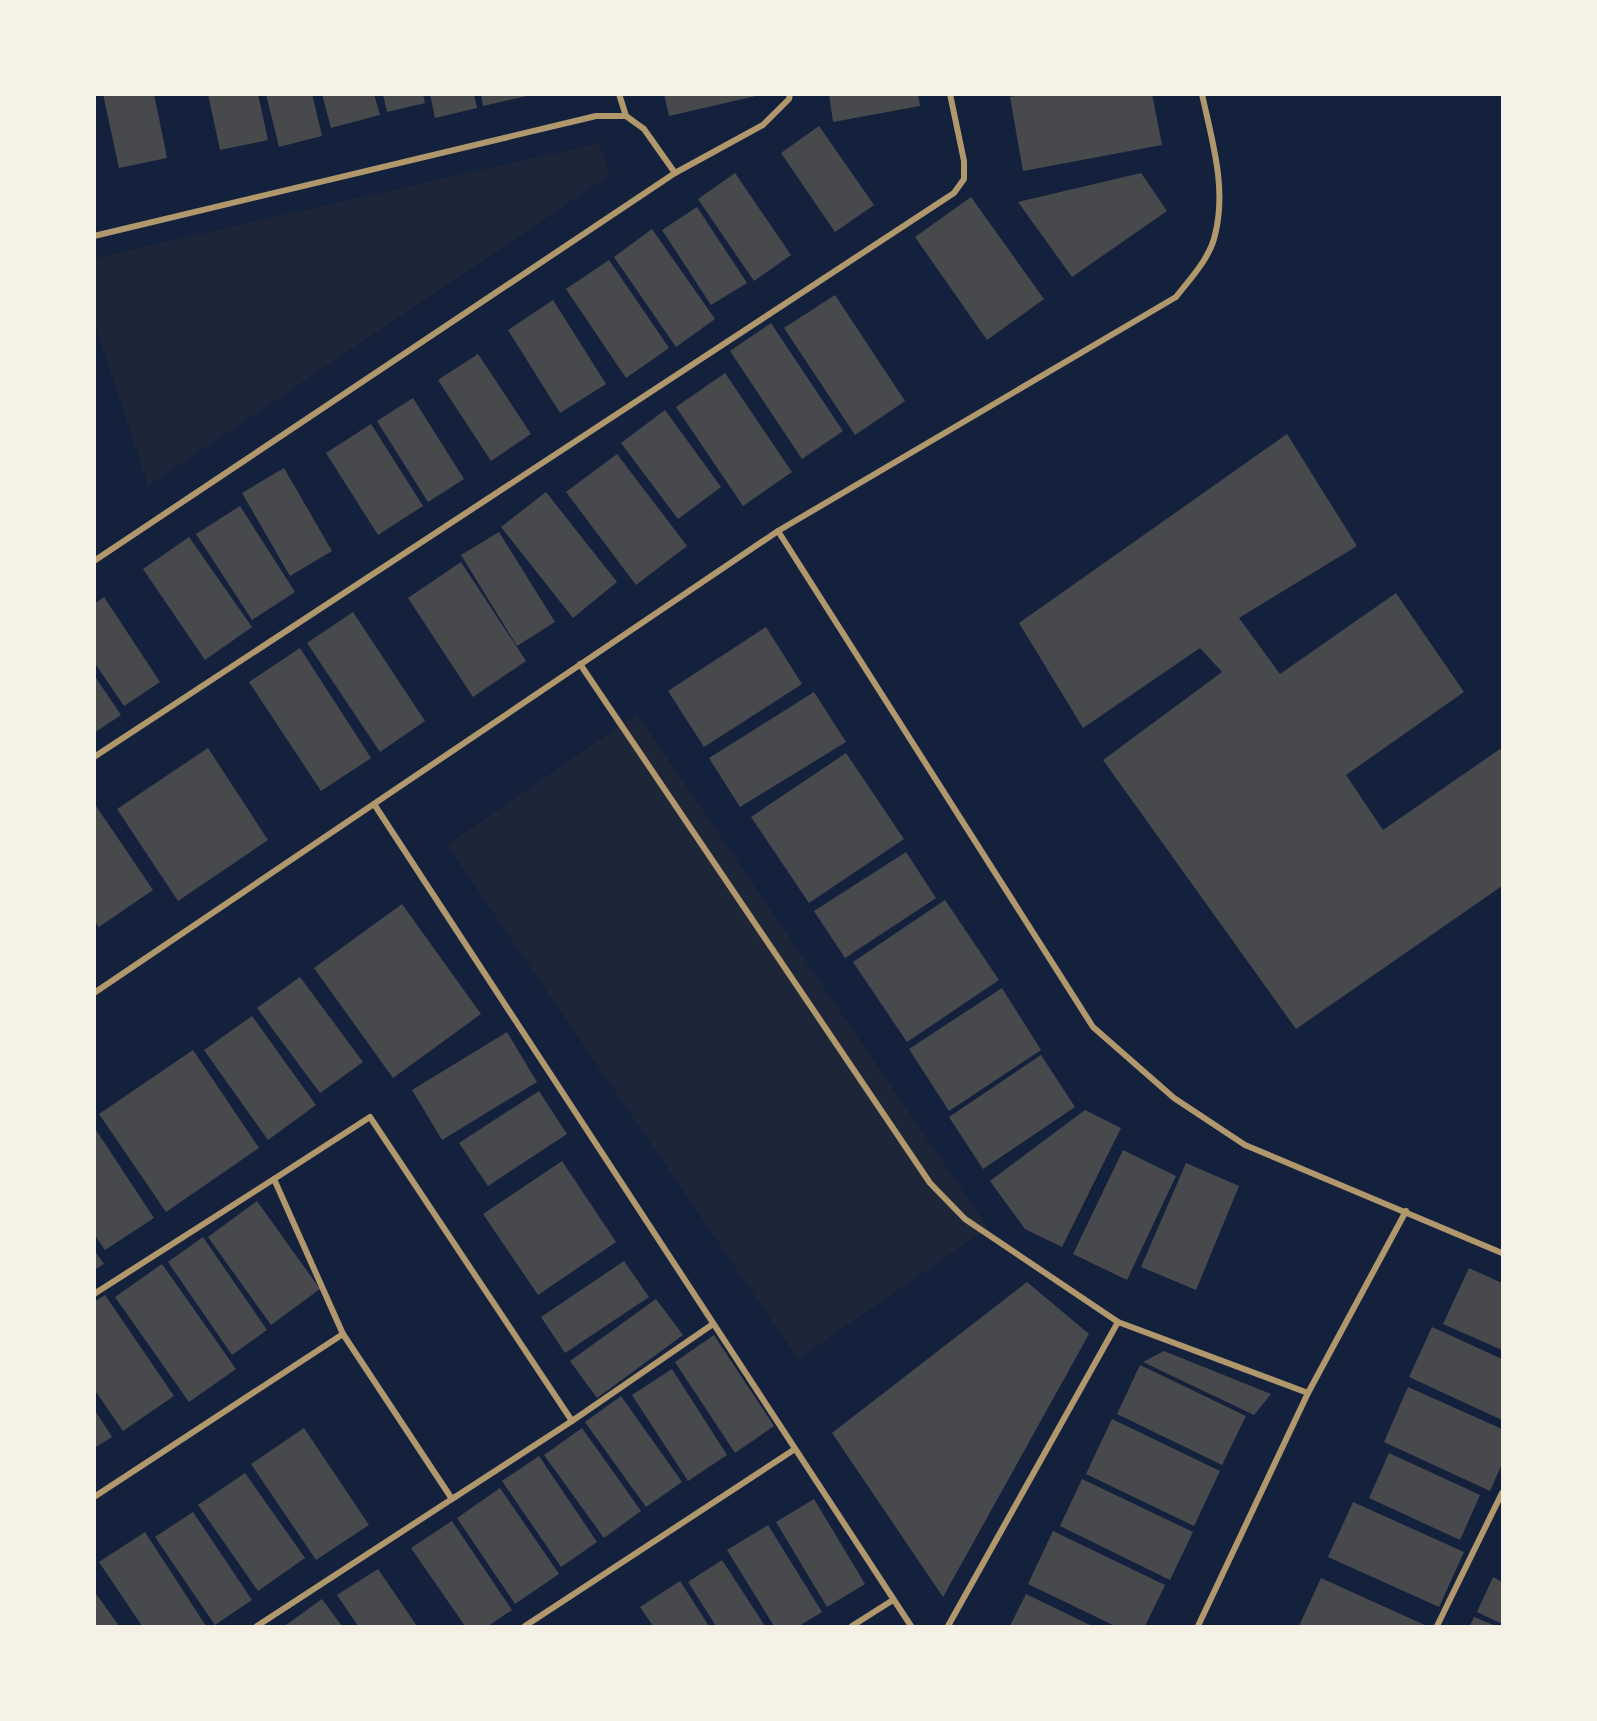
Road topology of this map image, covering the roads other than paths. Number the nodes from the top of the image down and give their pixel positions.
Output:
1 (619, 94) edge
2 (790, 94) edge
3 (951, 94) edge
4 (1202, 94) edge
5 (626, 116) junction
6 (675, 172) junction
7 (94, 236) edge
8 (778, 531) junction
9 (94, 561) edge
10 (580, 664) junction
11 (94, 757) edge
12 (374, 804) junction
13 (94, 993) edge
14 (274, 1179) junction
15 (1406, 1211) junction
16 (1503, 1253) edge
17 (94, 1294) edge
18 (1118, 1322) junction
19 (713, 1324) junction
20 (343, 1334) junction
21 (1308, 1393) junction
22 (572, 1421) junction
23 (795, 1449) junction
24 (1503, 1493) edge
25 (460, 1494) junction
26 (94, 1497) edge
27 (893, 1600) junction
28 (257, 1626) edge
29 (525, 1626) edge
30 (852, 1626) edge
31 (911, 1626) edge
32 (948, 1626) edge
33 (1198, 1626) edge
34 (1437, 1626) edge

1 - 5 street
2 - 6 street
3 - 11 street
4 - 8 street
5 - 6 street
5 - 7 street
6 - 9 street
8 - 10 street
8 - 15 street
10 - 12 street
10 - 18 street
12 - 13 street
12 - 19 street
14 - 17 street
14 - 20 street
14 - 22 street
15 - 16 street
15 - 21 street
18 - 21 street
18 - 32 street
19 - 22 street
19 - 23 street
20 - 25 street
20 - 26 street
21 - 33 street
22 - 25 street
23 - 27 street
23 - 29 street
24 - 34 street
25 - 28 street
27 - 30 street
27 - 31 street

